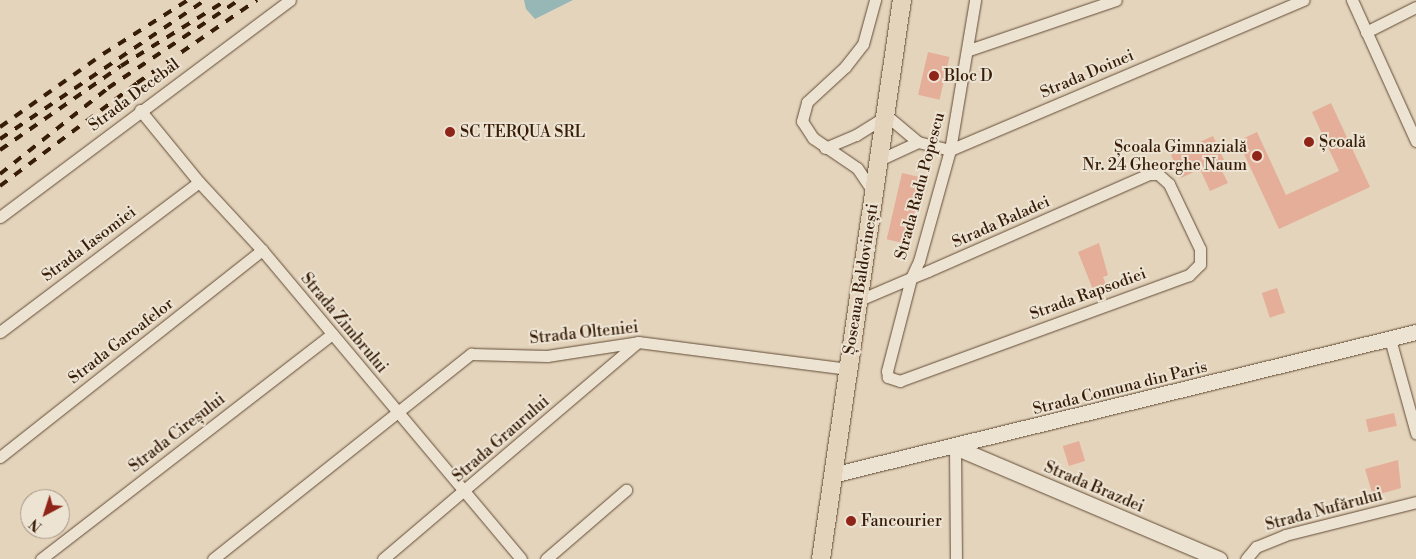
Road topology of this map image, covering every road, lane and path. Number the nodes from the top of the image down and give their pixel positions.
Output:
1 (290, 0) edge
2 (875, 0) edge
3 (902, 0) edge
4 (976, 0) edge
5 (1116, 0) edge
6 (1304, 0) edge
7 (1352, 0) edge
8 (1416, 7) edge
9 (1366, 32) junction
10 (969, 50) junction
11 (140, 110) junction
12 (887, 116) junction
13 (918, 142) junction
14 (1416, 142) edge
15 (825, 148) junction
16 (950, 150) junction
17 (879, 160) junction
18 (1158, 174) joint
19 (198, 182) junction
20 (874, 193) junction
21 (0, 217) edge
22 (262, 250) junction
23 (911, 278) junction
24 (857, 301) junction
25 (0, 332) edge
26 (1416, 332) edge
27 (332, 334) junction
28 (1390, 339) junction
29 (638, 342) junction
30 (848, 369) junction
31 (888, 377) joint
32 (397, 412) junction
33 (1416, 433) edge
34 (955, 447) junction
35 (0, 457) edge
36 (832, 475) junction
37 (626, 490) dead end
38 (464, 493) junction
39 (1416, 502) edge
40 (41, 559) edge
41 (212, 559) edge
42 (383, 559) edge
43 (522, 559) edge
44 (546, 559) edge
45 (820, 559) edge
46 (956, 559) edge
47 (1220, 559) edge
48 (1246, 559) edge

1 - 11 street, Strada Decebal
2 - 15 street
3 - 12 main road, Șoseaua Baldovinești
4 - 10 street, Strada Radu Popescu
5 - 10 street
6 - 16 street, Strada Doinei
7 - 9 street
8 - 9 street
9 - 14 street
10 - 16 street, Strada Radu Popescu
11 - 19 street, Strada Zimbrului
11 - 21 street, Strada Decebal
12 - 13 street
12 - 15 street
12 - 17 main road, Șoseaua Baldovinești
13 - 16 street
13 - 17 street
15 - 20 street
16 - 23 street, Strada Radu Popescu
17 - 20 main road, Șoseaua Baldovinești
18 - 23 street, Strada Baladei
18 - 31 street, Strada Rapsodiei
19 - 22 street, Strada Zimbrului
19 - 25 street, Strada Iasomiei
20 - 24 main road, Șoseaua Baldovinești
22 - 27 street, Strada Zimbrului
22 - 35 street, Strada Garoafelor
23 - 24 street, Strada Baladei
23 - 31 street, Strada Radu Popescu
24 - 30 main road, Șoseaua Baldovinești
26 - 28 street, Strada Comuna din Paris
27 - 32 street, Strada Zimbrului
27 - 40 street, Strada Cireșului
28 - 33 street
28 - 34 street, Strada Comuna din Paris
29 - 30 street, Strada Olteniei
29 - 32 street, Strada Olteniei
29 - 38 street, Strada Graurului
30 - 36 main road, Șoseaua Baldovinești
32 - 38 street, Strada Zimbrului
32 - 41 street, Strada Olteniei
34 - 36 street, Strada Comuna din Paris
34 - 46 street
34 - 47 street, Strada Brazdei
36 - 45 main road, Șoseaua Baldovinești
37 - 44 street
38 - 42 street, Strada Graurului
38 - 43 street, Strada Zimbrului
39 - 48 street, Strada Nufărului

